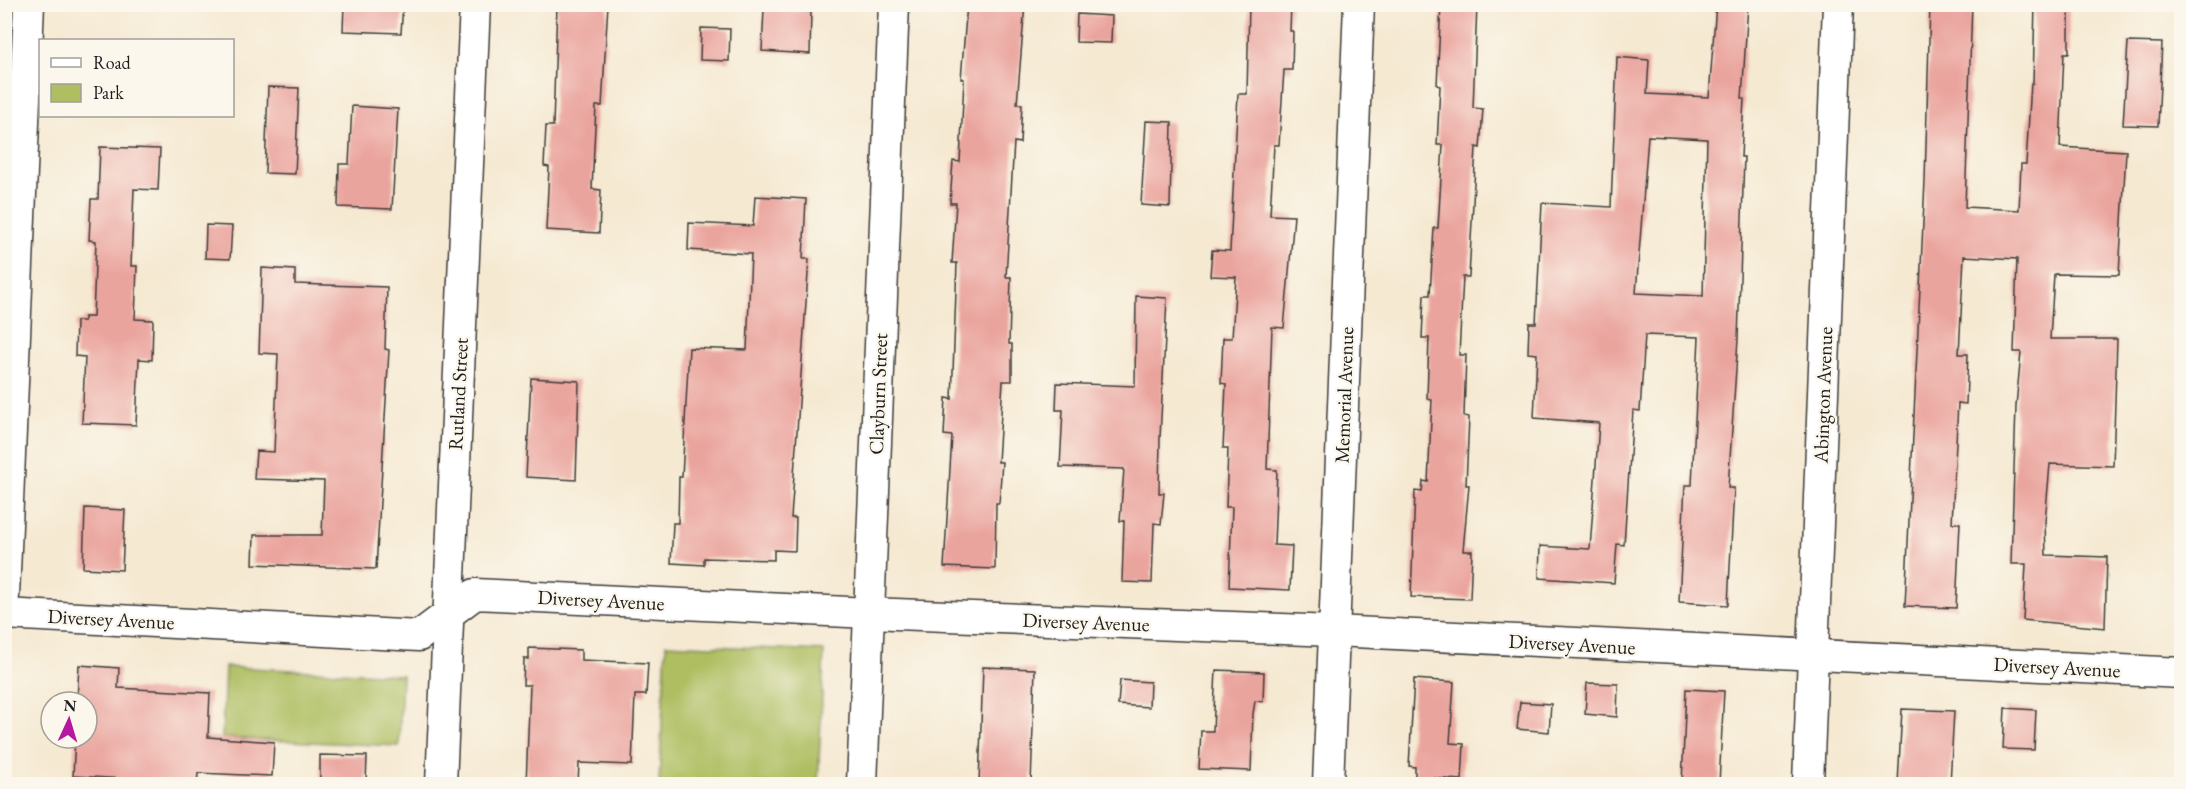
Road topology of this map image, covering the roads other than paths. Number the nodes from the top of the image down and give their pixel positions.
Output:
1 (29, 4) edge
2 (475, 4) edge
3 (894, 4) edge
4 (1359, 4) edge
5 (1838, 4) edge
6 (4, 596) edge
7 (869, 613) junction
8 (4, 614) edge
9 (448, 614) junction
10 (1334, 631) junction
11 (1813, 656) junction
12 (2181, 673) edge
13 (441, 784) edge
14 (862, 784) edge
15 (1328, 784) edge
16 (1808, 784) edge

1 - 6 street
2 - 9 street, Rutland Street
3 - 7 street, Clayburn Street
4 - 10 street, Memorial Avenue
5 - 11 street, Abington Avenue
7 - 9 street, Diversey Avenue
7 - 10 street, Diversey Avenue
7 - 14 street, Clayburn Street
8 - 9 street, Diversey Avenue
9 - 13 street, Rutland Street
10 - 11 street, Diversey Avenue
10 - 15 street, Memorial Avenue
11 - 12 street, Diversey Avenue
11 - 16 street, Abington Avenue

